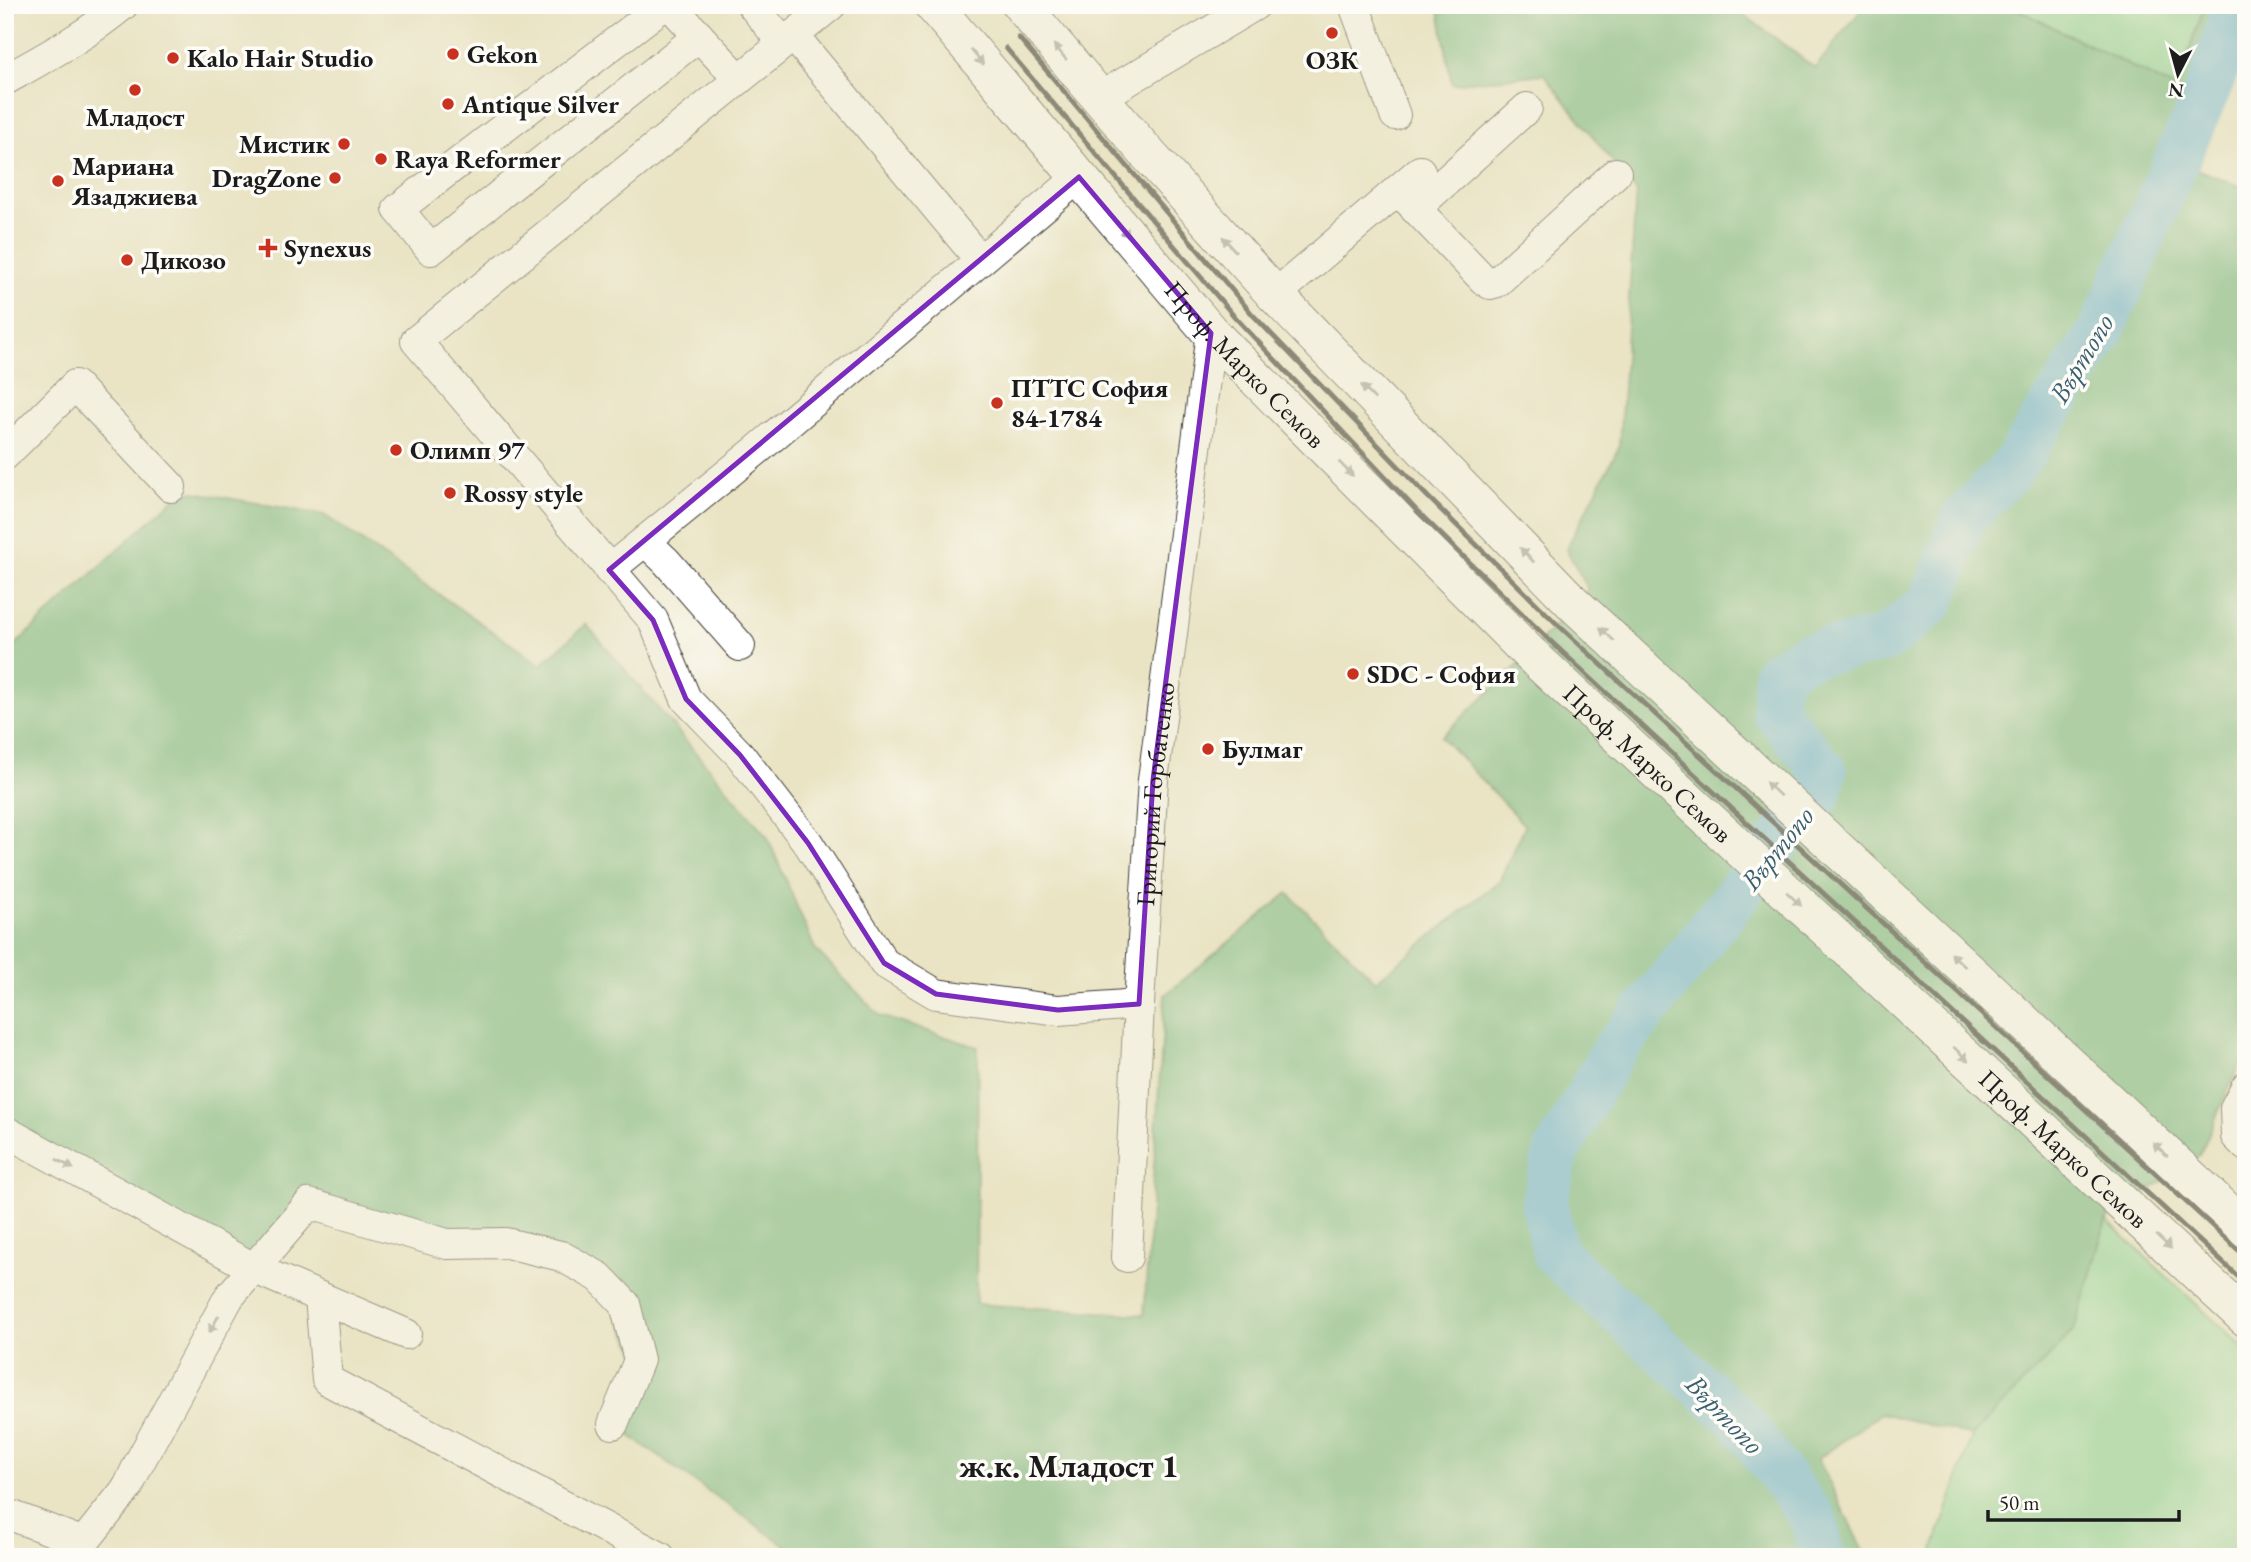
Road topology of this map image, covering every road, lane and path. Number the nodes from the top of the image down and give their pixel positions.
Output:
1 (123, 5) edge
2 (664, 5) edge
3 (670, 5) edge
4 (752, 5) edge
5 (831, 5) edge
6 (933, 5) edge
7 (1021, 5) edge
8 (1255, 5) edge
9 (1354, 5) edge
10 (699, 36) junction
11 (788, 39) junction
12 (738, 79) junction
13 (5, 80) edge
14 (1099, 98) junction
15 (1527, 108) dead end
16 (1395, 115) dead end
17 (1616, 173) dead end
18 (1079, 177) junction
19 (1411, 190) junction
20 (980, 260) junction
21 (1275, 295) junction
22 (1211, 333) junction
23 (5, 455) edge
24 (171, 487) dead end
25 (645, 541) junction
26 (610, 570) junction
27 (740, 646) dead end
28 (1139, 1004) junction
29 (2246, 1087) edge
30 (5, 1131) edge
31 (2241, 1141) edge
32 (2246, 1229) edge
33 (1127, 1257) dead end
34 (253, 1268) junction
35 (320, 1297) junction
36 (2246, 1318) edge
37 (406, 1334) dead end
38 (613, 1424) dead end
39 (5, 1513) edge
40 (78, 1550) edge
41 (660, 1557) edge

1 - 13 street
2 - 10 street
3 - 10 street
4 - 11 street
5 - 11 street
6 -> 18 main road, Проф. Марко Семов
14 -> 7 main road
8 - 14 street
9 - 16 street
10 - 12 street
11 - 12 street
11 - 20 street
12 - 26 street
21 -> 14 main road
15 - 19 street
17 - 19 street
18 - 20 street
18 -> 22 main road, Проф. Марко Семов
19 - 21 street
20 - 25 street
32 -> 21 main road
22 - 28 street, Григорий Горбатенко
22 -> 36 main road, Проф. Марко Семов
23 - 24 street
25 - 26 street
25 - 27 street
26 - 28 street
28 - 33 street, Григорий Горбатенко
29 - 31 street
30 -> 34 street
34 - 35 street
34 - 38 street
34 -> 40 street
35 - 37 street
35 - 41 street
39 - 40 street

